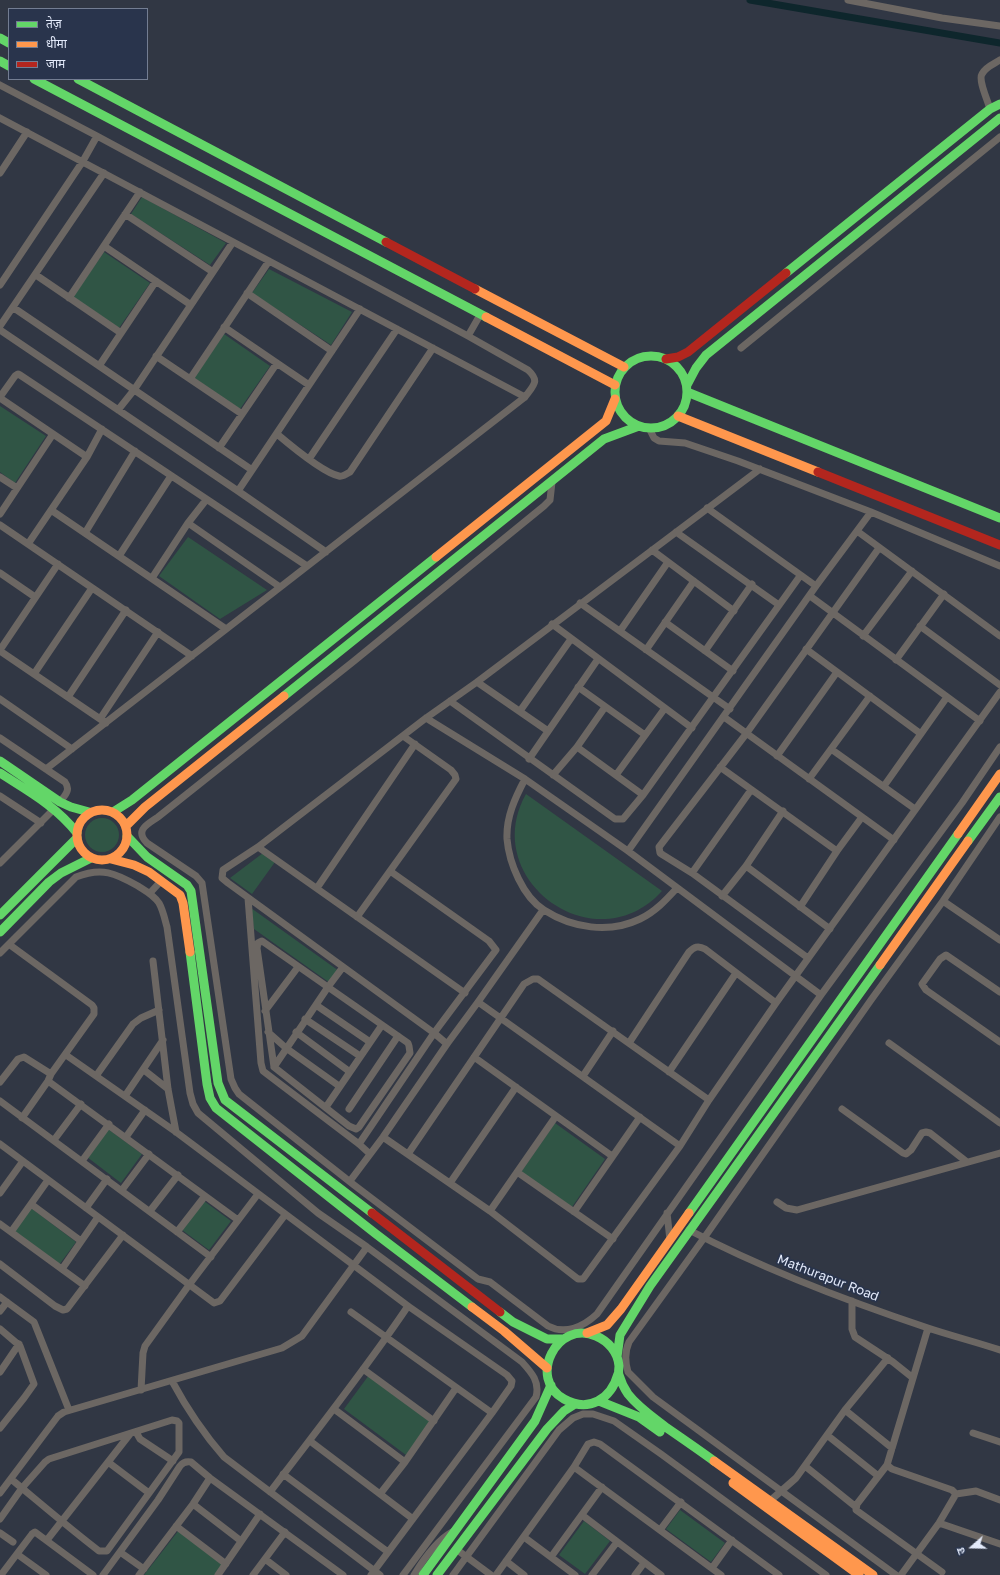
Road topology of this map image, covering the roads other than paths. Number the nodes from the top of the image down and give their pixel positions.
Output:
1 (848, 0) edge
2 (1000, 26) edge
3 (1000, 60) edge
4 (36, 80) edge
5 (80, 80) edge
6 (0, 86) edge
7 (1000, 104) edge
8 (990, 109) junction
9 (0, 118) edge
10 (1000, 118) edge
11 (27, 132) junction
12 (97, 136) junction
13 (1000, 137) edge
14 (83, 162) junction
15 (0, 173) edge
16 (104, 173) junction
17 (140, 192) junction
18 (125, 214) junction
19 (233, 242) junction
20 (104, 246) junction
21 (269, 261) junction
22 (214, 272) junction
23 (36, 275) junction
24 (156, 281) junction
25 (0, 285) edge
26 (248, 293) junction
27 (69, 298) junction
28 (191, 305) junction
29 (14, 308) junction
30 (360, 309) junction
31 (480, 315) junction
32 (0, 326) edge
33 (224, 327) junction
34 (397, 329) junction
35 (0, 330) edge
36 (121, 333) junction
37 (468, 336) junction
38 (433, 348) junction
39 (741, 348) dead end
40 (332, 351) junction
41 (156, 356) junction
42 (666, 359) junction
43 (277, 363) junction
44 (99, 366) junction
45 (624, 367) junction
46 (190, 379) junction
47 (309, 385) junction
48 (615, 385) junction
49 (687, 388) junction
50 (134, 390) junction
51 (525, 397) junction
52 (0, 398) edge
53 (615, 399) junction
54 (118, 410) junction
55 (242, 414) junction
56 (678, 416) junction
57 (639, 426) junction
58 (649, 428) junction
59 (102, 429) junction
60 (53, 434) junction
61 (277, 434) junction
62 (219, 448) junction
63 (135, 451) junction
64 (87, 457) junction
65 (309, 459) junction
66 (760, 469) junction
67 (252, 470) junction
68 (171, 476) junction
69 (0, 477) edge
70 (552, 482) junction
71 (17, 488) junction
72 (238, 491) junction
73 (206, 500) junction
74 (707, 508) junction
75 (51, 510) junction
76 (871, 512) junction
77 (0, 514) edge
78 (1000, 518) edge
79 (188, 523) junction
80 (0, 525) edge
81 (857, 531) junction
82 (676, 532) junction
83 (85, 533) junction
84 (28, 544) junction
85 (1000, 545) edge
86 (879, 548) junction
87 (652, 550) junction
88 (326, 552) junction
89 (119, 556) junction
90 (668, 562) junction
91 (58, 564) junction
92 (306, 566) junction
93 (1000, 566) edge
94 (912, 571) junction
95 (800, 576) junction
96 (1, 577) edge
97 (152, 578) junction
98 (694, 581) junction
99 (752, 584) junction
100 (816, 586) junction
101 (280, 587) junction
102 (92, 588) junction
103 (944, 594) junction
104 (810, 596) junction
105 (36, 597) junction
106 (580, 603) junction
107 (779, 604) junction
108 (126, 610) junction
109 (734, 611) junction
110 (832, 614) junction
111 (666, 622) junction
112 (552, 624) junction
113 (920, 626) junction
114 (226, 629) junction
115 (620, 631) junction
116 (158, 632) junction
117 (863, 636) junction
118 (1000, 636) edge
119 (572, 639) junction
120 (806, 649) junction
121 (646, 650) junction
122 (0, 651) edge
123 (705, 651) junction
124 (192, 656) junction
125 (598, 659) junction
126 (896, 660) junction
127 (732, 671) junction
128 (837, 672) junction
129 (34, 674) junction
130 (477, 682) junction
131 (1000, 685) edge
132 (578, 687) junction
133 (1000, 692) edge
134 (870, 696) junction
135 (68, 697) junction
136 (947, 697) junction
137 (713, 698) junction
138 (0, 699) edge
139 (450, 701) junction
140 (606, 706) junction
141 (665, 708) junction
142 (730, 709) junction
143 (520, 711) junction
144 (724, 717) junction
145 (426, 718) junction
146 (103, 721) junction
147 (980, 721) junction
148 (692, 728) junction
149 (548, 731) junction
150 (746, 734) junction
151 (921, 734) junction
152 (645, 735) junction
153 (403, 736) junction
154 (0, 738) edge
155 (415, 744) junction
156 (577, 747) junction
157 (1000, 747) edge
158 (72, 749) junction
159 (831, 749) junction
160 (777, 756) junction
161 (529, 758) junction
162 (0, 761) edge
163 (720, 767) junction
164 (46, 769) junction
165 (0, 773) edge
166 (1000, 774) edge
167 (553, 775) junction
168 (616, 775) junction
169 (525, 779) junction
170 (809, 779) junction
171 (884, 786) junction
172 (751, 790) junction
173 (644, 795) junction
174 (0, 796) edge
175 (1000, 797) edge
176 (57, 806) junction
177 (916, 809) junction
178 (782, 811) junction
179 (89, 812) junction
180 (113, 812) junction
181 (862, 817) junction
182 (1000, 817) edge
183 (41, 823) junction
184 (126, 826) junction
185 (77, 836) junction
186 (128, 836) junction
187 (894, 840) junction
188 (258, 847) junction
189 (628, 851) junction
190 (837, 851) junction
191 (91, 858) junction
192 (169, 858) junction
193 (111, 859) junction
194 (0, 863) edge
195 (746, 866) junction
196 (163, 868) junction
197 (390, 871) junction
198 (692, 873) junction
199 (161, 881) junction
200 (317, 888) junction
201 (677, 888) junction
202 (150, 893) junction
203 (722, 896) junction
204 (248, 898) junction
205 (943, 901) junction
206 (800, 907) junction
207 (543, 910) junction
208 (0, 915) edge
209 (357, 917) junction
210 (830, 929) junction
211 (0, 932) edge
212 (1000, 940) edge
213 (10, 945) junction
214 (0, 953) edge
215 (808, 958) junction
216 (153, 961) dead end
217 (298, 967) junction
218 (343, 967) junction
219 (736, 973) junction
220 (796, 975) junction
221 (328, 987) junction
222 (1000, 992) edge
223 (465, 993) junction
224 (821, 996) junction
225 (478, 1002) junction
226 (776, 1003) junction
227 (316, 1005) junction
228 (159, 1010) junction
229 (265, 1011) junction
230 (502, 1018) junction
231 (306, 1019) junction
232 (382, 1025) junction
233 (613, 1031) junction
234 (268, 1032) junction
235 (296, 1032) junction
236 (434, 1033) junction
237 (398, 1036) junction
238 (163, 1040) junction
239 (370, 1042) junction
240 (1000, 1042) edge
241 (629, 1043) junction
242 (889, 1043) dead end
243 (447, 1044) junction
244 (286, 1048) junction
245 (66, 1055) junction
246 (360, 1056) junction
247 (474, 1057) junction
248 (274, 1067) junction
249 (144, 1070) junction
250 (350, 1072) junction
251 (669, 1072) junction
252 (96, 1076) junction
253 (583, 1076) junction
254 (50, 1078) junction
255 (0, 1082) edge
256 (339, 1086) junction
257 (516, 1087) junction
258 (168, 1089) junction
259 (125, 1096) junction
260 (709, 1100) junction
261 (0, 1101) edge
262 (81, 1104) junction
263 (326, 1107) junction
264 (349, 1109) dead end
265 (842, 1109) dead end
266 (145, 1110) junction
267 (556, 1116) junction
268 (640, 1117) junction
269 (22, 1118) junction
270 (1000, 1123) edge
271 (109, 1124) junction
272 (176, 1132) junction
273 (126, 1137) junction
274 (383, 1137) junction
275 (54, 1140) junction
276 (0, 1144) edge
277 (359, 1144) junction
278 (680, 1146) junction
279 (1000, 1153) edge
280 (149, 1154) junction
281 (370, 1154) junction
282 (408, 1154) junction
283 (612, 1156) junction
284 (23, 1161) junction
285 (82, 1161) junction
286 (967, 1162) junction
287 (517, 1172) junction
288 (178, 1175) junction
289 (107, 1179) junction
290 (48, 1180) junction
291 (350, 1182) junction
292 (450, 1182) junction
293 (122, 1190) junction
294 (0, 1193) edge
295 (258, 1194) junction
296 (205, 1196) junction
297 (777, 1202) dead end
298 (31, 1204) junction
299 (86, 1208) junction
300 (150, 1211) junction
301 (490, 1211) junction
302 (574, 1212) junction
303 (667, 1213) junction
304 (285, 1215) junction
305 (98, 1217) junction
306 (238, 1220) junction
307 (0, 1224) edge
308 (689, 1230) junction
309 (11, 1232) junction
310 (177, 1232) junction
311 (123, 1235) junction
312 (704, 1238) junction
313 (613, 1239) junction
314 (670, 1240) junction
315 (82, 1241) junction
316 (367, 1246) junction
317 (211, 1257) junction
318 (0, 1264) edge
319 (353, 1266) junction
320 (62, 1269) junction
321 (189, 1285) junction
322 (85, 1286) junction
323 (0, 1297) edge
324 (852, 1301) junction
325 (7, 1302) junction
326 (408, 1306) junction
327 (0, 1310) edge
328 (351, 1312) dead end
329 (928, 1328) junction
330 (0, 1329) edge
331 (587, 1333) junction
332 (386, 1338) junction
333 (563, 1339) junction
334 (19, 1344) junction
335 (1000, 1350) edge
336 (617, 1357) junction
337 (888, 1358) junction
338 (547, 1368) junction
339 (363, 1369) junction
340 (0, 1372) edge
341 (618, 1374) junction
342 (913, 1378) junction
343 (172, 1381) junction
344 (551, 1385) junction
345 (456, 1388) junction
346 (141, 1390) junction
347 (599, 1401) junction
348 (575, 1404) junction
349 (334, 1409) junction
350 (69, 1410) junction
351 (845, 1410) junction
352 (492, 1413) junction
353 (434, 1421) junction
354 (0, 1428) edge
355 (133, 1433) junction
356 (973, 1433) dead end
357 (827, 1435) junction
358 (310, 1441) junction
359 (1000, 1442) edge
360 (892, 1448) junction
361 (173, 1461) junction
362 (108, 1462) junction
363 (405, 1462) junction
364 (887, 1465) junction
365 (805, 1466) junction
366 (574, 1467) junction
367 (284, 1474) junction
368 (878, 1475) junction
369 (210, 1478) junction
370 (11, 1479) junction
371 (602, 1487) junction
372 (22, 1488) junction
373 (781, 1491) junction
374 (270, 1492) junction
375 (0, 1493) edge
376 (149, 1494) junction
377 (380, 1494) junction
378 (956, 1494) junction
379 (771, 1500) junction
380 (1000, 1500) edge
381 (681, 1502) junction
382 (193, 1504) junction
383 (856, 1507) junction
384 (260, 1514) junction
385 (582, 1515) junction
386 (0, 1519) edge
387 (413, 1519) junction
388 (62, 1521) junction
389 (939, 1523) junction
390 (176, 1526) junction
391 (456, 1530) junction
392 (660, 1530) junction
393 (284, 1532) junction
394 (0, 1533) edge
395 (524, 1537) junction
396 (46, 1540) junction
397 (732, 1540) junction
398 (241, 1541) junction
399 (14, 1542) dead end
400 (617, 1542) junction
401 (1000, 1544) edge
402 (456, 1549) junction
403 (120, 1552) junction
404 (388, 1552) junction
405 (18, 1554) junction
406 (916, 1554) junction
407 (467, 1557) junction
408 (551, 1557) junction
409 (265, 1559) junction
410 (506, 1561) junction
411 (644, 1563) junction
412 (226, 1564) junction
413 (712, 1568) junction
414 (144, 1569) junction
415 (942, 1572) dead end
416 (338, 1574) edge
417 (375, 1574) edge
418 (1, 1575) edge
419 (46, 1575) edge
420 (93, 1575) edge
421 (103, 1575) edge
422 (139, 1575) edge
423 (218, 1575) edge
424 (254, 1575) edge
425 (286, 1575) edge
426 (403, 1575) edge
427 (414, 1575) edge
428 (423, 1575) edge
429 (437, 1575) edge
430 (453, 1575) edge
431 (491, 1575) edge
432 (496, 1575) edge
433 (524, 1575) edge
434 (575, 1575) edge
435 (592, 1575) edge
436 (635, 1575) edge
437 (661, 1575) edge
438 (721, 1575) edge
439 (779, 1575) edge
440 (826, 1575) edge
441 (858, 1575) edge
442 (874, 1575) edge
443 (896, 1575) edge
444 (901, 1575) edge

1 - 2 street
3 - 8 street
4 - 31 street
5 - 45 street
6 - 12 street
7 - 8 street
8 - 42 street
9 - 11 street
10 - 49 street
11 - 14 street
11 - 15 street
12 - 14 street
12 - 37 street
13 - 39 street
14 - 16 street
14 - 25 street
16 - 17 street
16 - 23 street
17 - 18 street
17 - 19 street
18 - 20 street
18 - 22 street
19 - 21 street
19 - 22 street
20 - 24 street
20 - 27 street
21 - 26 street
21 - 30 street
22 - 28 street
23 - 27 street
23 - 29 street
24 - 28 street
24 - 36 street
26 - 33 street
26 - 40 street
27 - 36 street
28 - 41 street
29 - 32 street
29 - 44 street
30 - 34 street
30 - 40 street
31 - 37 street
31 - 48 street
33 - 43 street
33 - 46 street
34 - 38 street
34 - 65 street
35 - 54 street
36 - 44 street
37 - 51 street
38 - 51 street
38 - 65 street
40 - 47 street
41 - 46 street
41 - 50 street
42 - 45 street
42 - 49 street
43 - 47 street
43 - 55 street
44 - 50 street
45 - 48 street
46 - 55 street
47 - 61 street
48 - 53 street
49 - 56 street
49 - 78 street
50 - 54 street
50 - 62 street
51 - 88 street
52 - 59 street
52 - 60 street
53 - 57 street
53 - 180 street
54 - 72 street
55 - 62 street
56 - 58 street
56 - 85 street
57 - 58 street
57 - 70 street
58 - 66 street
59 - 63 street
59 - 64 street
60 - 64 street
60 - 71 street
61 - 65 street
61 - 67 street
62 - 67 street
63 - 68 street
63 - 83 street
64 - 75 street
66 - 74 street
66 - 76 street
67 - 72 street
68 - 73 street
68 - 89 street
69 - 71 street
70 - 184 street
70 - 192 street
71 - 77 street
72 - 88 street
73 - 79 street
73 - 92 street
74 - 82 street
74 - 95 street
75 - 83 street
75 - 84 street
76 - 81 street
76 - 93 street
79 - 97 street
79 - 101 street
80 - 84 street
81 - 86 street
81 - 100 street
82 - 87 street
82 - 99 street
83 - 89 street
84 - 91 street
86 - 94 street
86 - 110 street
87 - 90 street
87 - 106 street
88 - 92 street
89 - 97 street
90 - 98 street
90 - 115 street
91 - 102 street
91 - 105 street
92 - 101 street
94 - 103 street
94 - 117 street
95 - 100 street
95 - 107 street
96 - 105 street
97 - 114 street
98 - 109 street
98 - 111 street
99 - 107 street
99 - 109 street
100 - 104 street
101 - 114 street
102 - 108 street
102 - 129 street
103 - 113 street
103 - 118 street
104 - 110 street
104 - 142 street
105 - 122 street
106 - 112 street
106 - 115 street
107 - 127 street
108 - 116 street
108 - 135 street
109 - 123 street
110 - 117 street
110 - 120 street
111 - 121 street
111 - 123 street
112 - 119 street
112 - 130 street
113 - 126 street
113 - 131 street
114 - 124 street
115 - 121 street
116 - 124 street
116 - 146 street
117 - 126 street
119 - 125 street
119 - 143 street
120 - 128 street
120 - 150 street
121 - 137 street
122 - 129 street
123 - 127 street
124 - 146 street
125 - 132 street
125 - 141 street
126 - 136 street
127 - 137 street
128 - 134 street
128 - 160 street
129 - 135 street
130 - 139 street
130 - 143 street
132 - 140 street
132 - 149 street
133 - 147 street
134 - 151 street
134 - 159 street
135 - 146 street
136 - 147 street
136 - 151 street
137 - 142 street
137 - 148 street
138 - 158 street
139 - 145 street
139 - 161 street
140 - 152 street
140 - 156 street
141 - 148 street
141 - 152 street
142 - 144 street
143 - 149 street
144 - 150 street
144 - 189 street
145 - 153 street
145 - 169 street
146 - 158 street
147 - 177 street
148 - 173 street
149 - 161 street
150 - 160 street
150 - 163 street
151 - 171 street
152 - 168 street
153 - 155 street
153 - 188 street
154 - 164 street
155 - 197 street
155 - 200 street
156 - 167 street
156 - 168 street
157 - 224 street
158 - 164 street
159 - 170 street
159 - 171 street
160 - 170 street
161 - 167 street
162 - 176 street
163 - 172 street
163 - 198 street
164 - 176 street
165 - 176 street
166 - 314 street
167 - 173 street
168 - 173 street
169 - 189 street
169 - 207 street
170 - 181 street
171 - 177 street
172 - 178 street
172 - 198 street
174 - 183 street
175 - 308 street
176 - 179 street
176 - 183 street
176 - 185 street
177 - 187 street
178 - 190 street
178 - 195 street
179 - 180 street
179 - 185 street
180 - 184 street
181 - 187 street
181 - 190 street
182 - 205 street
183 - 194 street
184 - 186 street
185 - 191 street
185 - 208 street
186 - 193 street
186 - 196 street
187 - 210 street
188 - 200 street
188 - 204 street
189 - 201 street
190 - 206 street
191 - 193 street
191 - 211 street
192 - 196 street
192 - 291 street
193 - 199 street
195 - 203 street
195 - 206 street
196 - 333 street
197 - 209 street
197 - 223 street
198 - 203 street
199 - 202 street
199 - 338 street
200 - 209 street
201 - 207 street
201 - 220 street
202 - 213 street
202 - 316 street
203 - 215 street
204 - 218 street
204 - 277 street
205 - 212 street
205 - 312 street
206 - 210 street
207 - 225 street
209 - 223 street
210 - 215 street
213 - 214 street
213 - 245 street
215 - 220 street
216 - 228 street
217 - 221 street
217 - 229 street
217 - 229 street
218 - 221 street
218 - 236 street
219 - 226 street
219 - 241 street
219 - 251 street
220 - 224 street
220 - 226 street
221 - 227 street
221 - 232 street
222 - 240 street
223 - 236 street
224 - 303 street
225 - 230 street
225 - 243 street
226 - 260 street
227 - 231 street
227 - 239 street
228 - 238 street
228 - 252 street
229 - 234 street
230 - 233 street
230 - 247 street
230 - 253 street
231 - 235 street
231 - 246 street
232 - 237 street
232 - 239 street
233 - 241 street
233 - 253 street
234 - 244 street
234 - 248 street
235 - 244 street
235 - 250 street
236 - 243 street
236 - 277 street
237 - 263 street
237 - 264 street
238 - 249 street
238 - 258 street
239 - 246 street
241 - 251 street
242 - 270 street
243 - 274 street
244 - 248 street
244 - 256 street
245 - 252 street
245 - 254 street
246 - 250 street
247 - 257 street
247 - 282 street
248 - 263 street
249 - 258 street
249 - 259 street
250 - 256 street
251 - 260 street
252 - 259 street
253 - 268 street
254 - 255 street
254 - 262 street
254 - 269 street
256 - 263 street
257 - 267 street
257 - 292 street
258 - 272 street
259 - 266 street
260 - 278 street
261 - 269 street
262 - 271 street
262 - 275 street
265 - 286 street
266 - 272 street
266 - 273 street
267 - 283 street
267 - 287 street
268 - 278 street
268 - 283 street
269 - 275 street
271 - 273 street
271 - 285 street
272 - 295 street
273 - 280 street
274 - 281 street
274 - 282 street
275 - 285 street
276 - 284 street
277 - 281 street
278 - 313 street
279 - 286 street
280 - 288 street
280 - 293 street
281 - 291 street
282 - 292 street
283 - 302 street
284 - 290 street
284 - 294 street
285 - 289 street
286 - 297 street
287 - 301 street
287 - 302 street
288 - 296 street
288 - 300 street
289 - 293 street
289 - 299 street
290 - 298 street
290 - 299 street
291 - 303 street
292 - 301 street
293 - 300 street
295 - 304 street
295 - 306 street
296 - 306 street
296 - 310 street
298 - 309 street
298 - 315 street
299 - 305 street
300 - 310 street
301 - 313 street
302 - 313 street
303 - 314 street
304 - 319 street
304 - 321 street
305 - 311 street
305 - 315 street
306 - 317 street
307 - 309 street
308 - 312 street, Mathurapur Road
308 - 336 street
309 - 320 street
310 - 317 street
311 - 321 street
311 - 322 street
312 - 324 street, Mathurapur Road
312 - 373 street
314 - 331 street
315 - 320 street
316 - 319 street
316 - 426 street
317 - 321 street
318 - 322 street
319 - 326 street
319 - 343 street
320 - 322 street
321 - 346 street
323 - 325 street
324 - 329 street, Mathurapur Road
324 - 337 street
325 - 327 street
325 - 350 street
326 - 332 street
326 - 352 street
328 - 332 street
329 - 335 street, Mathurapur Road
329 - 342 street
330 - 334 street
331 - 333 street
331 - 336 street
332 - 339 street
332 - 345 street
333 - 338 street
334 - 340 street
334 - 354 street
336 - 341 street
337 - 342 street
337 - 351 street
338 - 344 street
339 - 349 street
339 - 353 street
341 - 347 street
341 - 379 street
342 - 360 street
343 - 346 street
343 - 374 street
344 - 348 street
344 - 391 street
345 - 352 street
345 - 353 street
346 - 350 street
347 - 348 street
347 - 441 street
348 - 402 street
349 - 358 street
349 - 363 street
350 - 370 street
351 - 357 street
351 - 360 street
352 - 387 street
353 - 363 street
355 - 361 street
355 - 361 street
355 - 362 street
355 - 372 street
356 - 359 street
357 - 365 street
357 - 368 street
358 - 367 street
358 - 377 street
360 - 364 street
361 - 376 street
362 - 376 street
362 - 388 street
363 - 377 street
364 - 368 street
364 - 378 street
365 - 373 street
365 - 383 street
366 - 371 street
366 - 381 street
366 - 395 street
367 - 374 street
367 - 404 street
368 - 383 street
369 - 382 street
369 - 384 street
369 - 403 street
370 - 372 street
370 - 375 street
371 - 385 street
371 - 392 street
372 - 386 street
372 - 388 street
373 - 379 street
373 - 443 street
374 - 417 street
376 - 388 street
377 - 387 street
378 - 380 street
378 - 389 street
379 - 442 street
381 - 392 street
381 - 397 street
382 - 390 street
382 - 398 street
383 - 406 street
384 - 393 street
384 - 398 street
385 - 400 street
385 - 408 street
387 - 404 street
388 - 396 street
389 - 401 street
389 - 406 street
390 - 412 street
390 - 414 street
391 - 427 street
391 - 428 street
392 - 413 street
393 - 409 street
393 - 416 street
394 - 399 street
395 - 408 street
395 - 410 street
396 - 405 street
396 - 420 street
397 - 413 street
397 - 439 street
398 - 412 street
400 - 411 street
400 - 435 street
402 - 407 street
402 - 429 street
403 - 414 street
403 - 421 street
404 - 417 street
405 - 418 street
405 - 419 street
406 - 415 street
406 - 444 street
407 - 430 street
407 - 431 street
407 - 440 street
408 - 434 street
409 - 424 street
409 - 425 street
410 - 432 street
410 - 433 street
411 - 436 street
411 - 437 street
412 - 423 street
413 - 438 street
414 - 422 street

